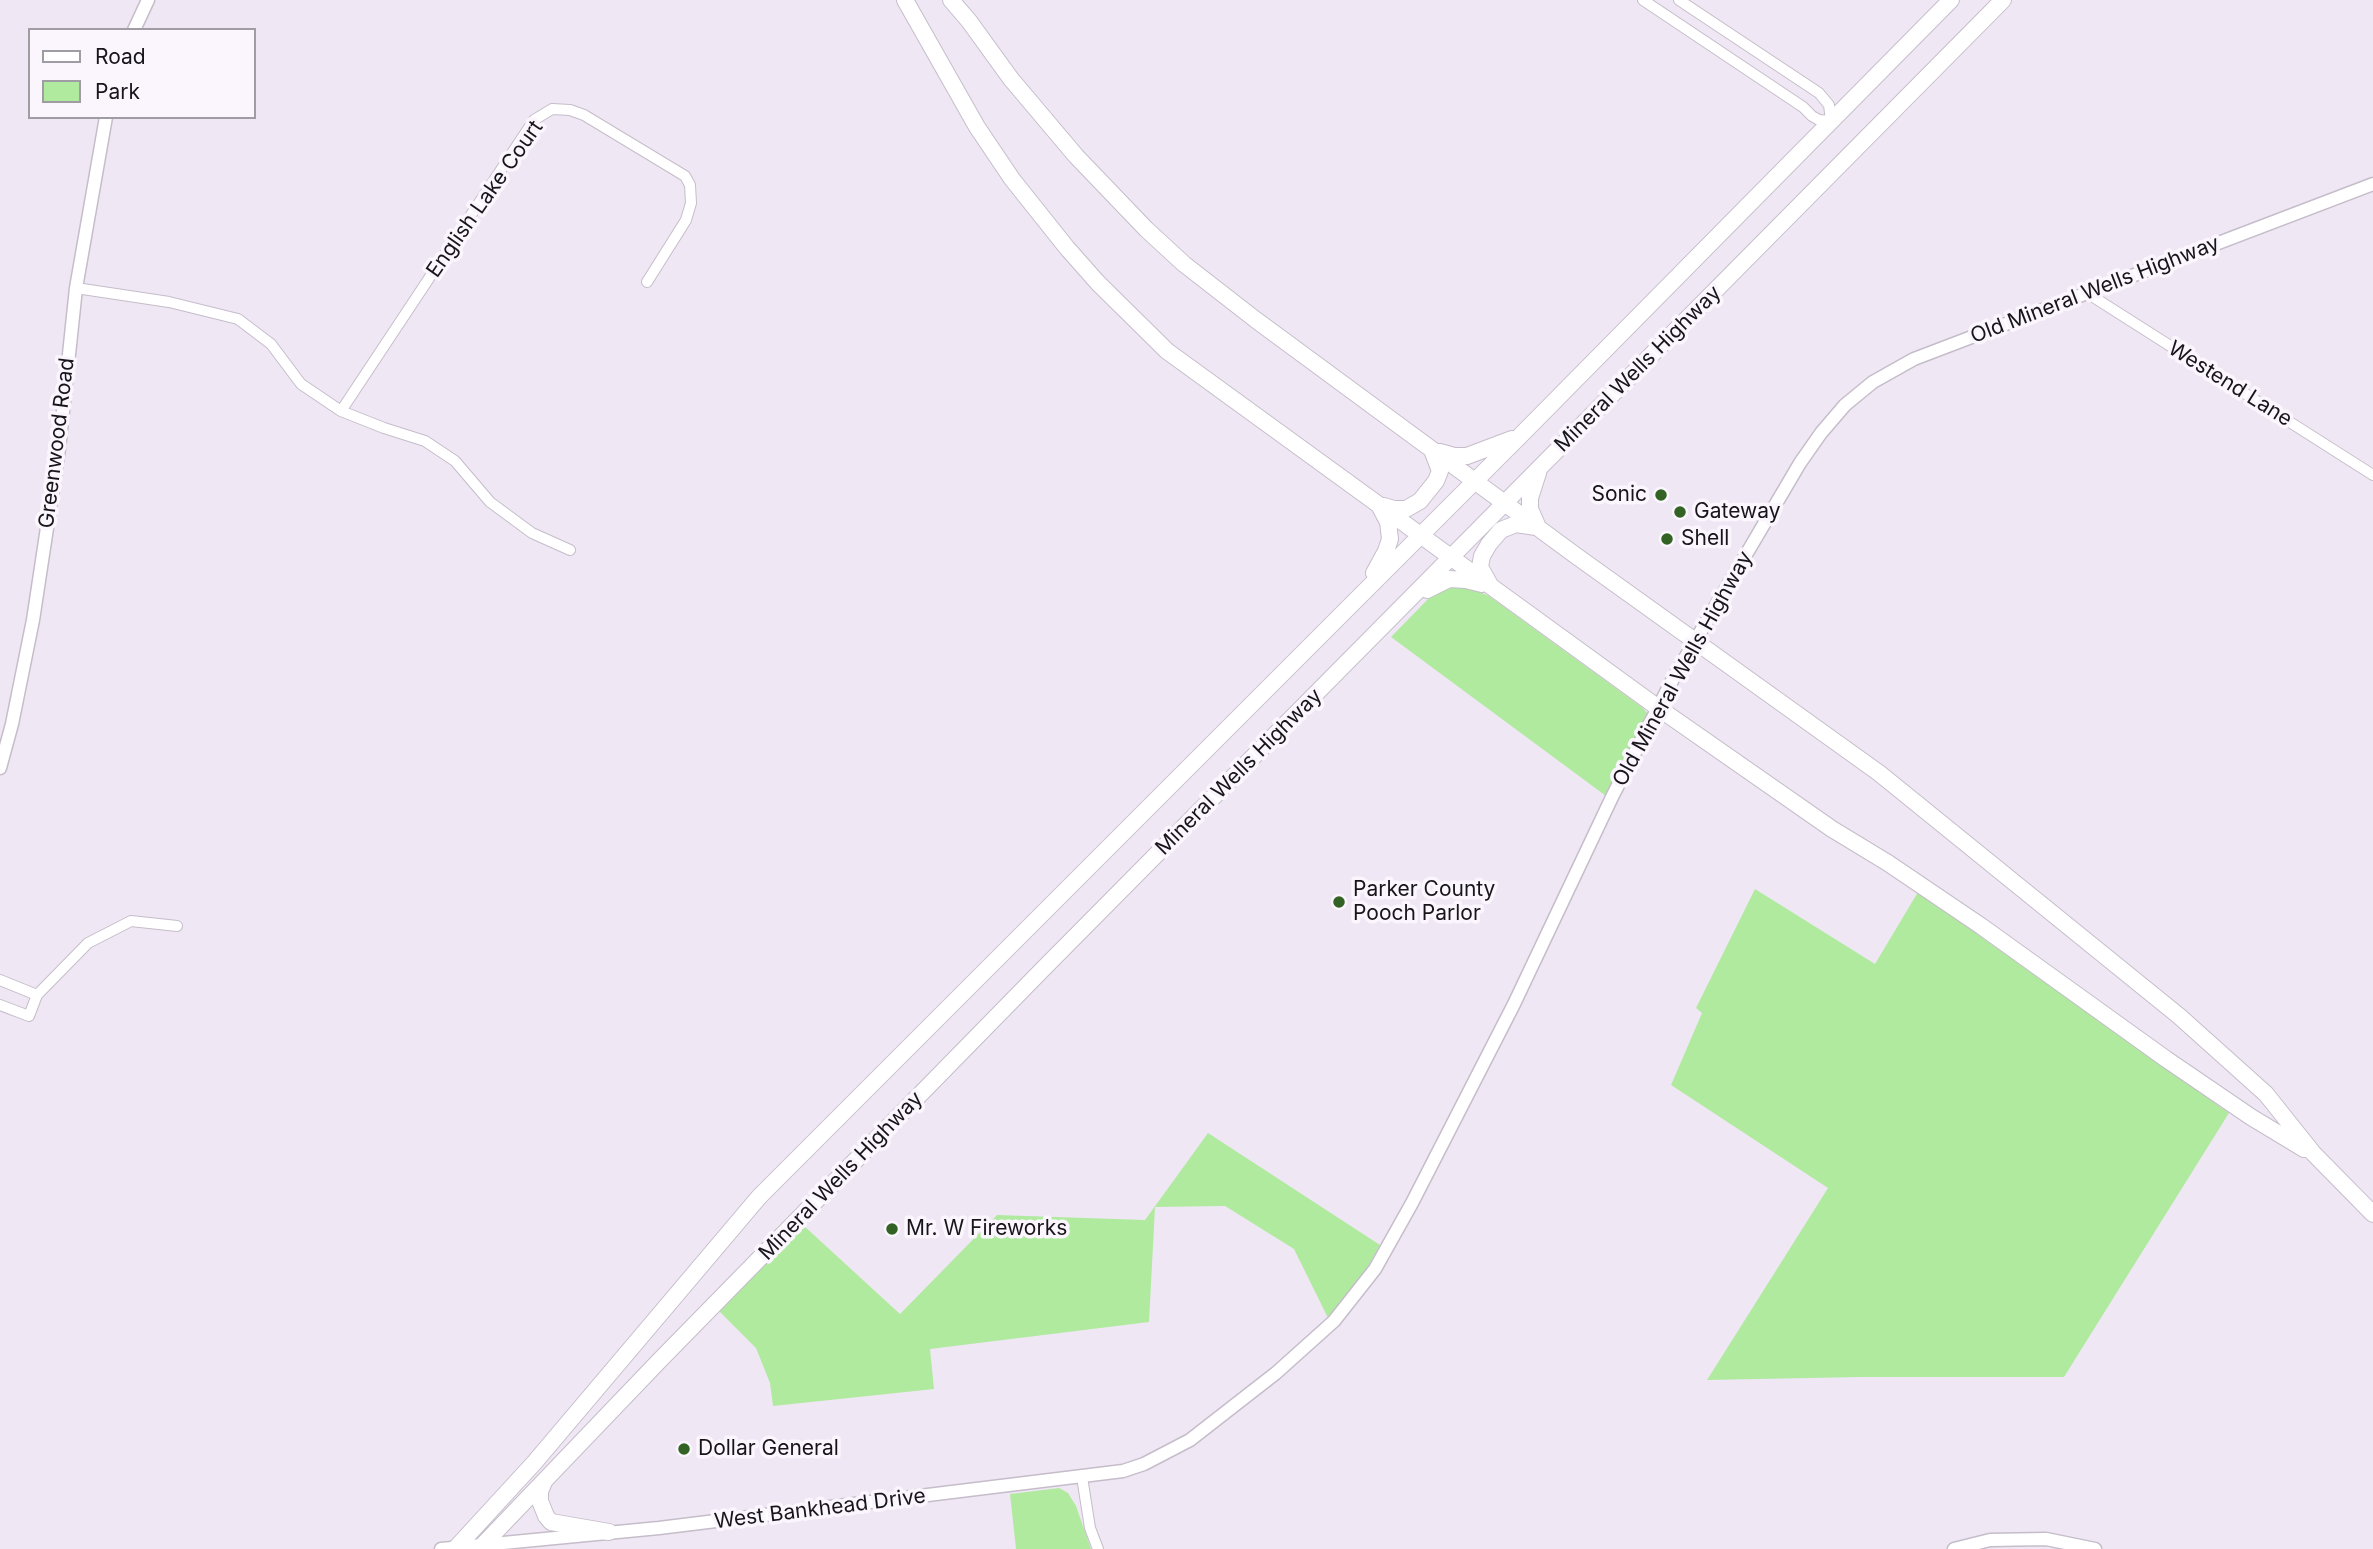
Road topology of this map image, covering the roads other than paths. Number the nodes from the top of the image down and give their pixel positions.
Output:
1 (148, 0) edge
2 (905, 0) edge
3 (951, 0) edge
4 (1643, 0) edge
5 (1679, 0) edge
6 (1951, 0) edge
7 (2003, 0) edge
8 (135, 28) edge
9 (1728, 33) junction
10 (1720, 52) junction
11 (106, 119) edge
12 (1831, 121) junction
13 (2373, 184) edge
14 (647, 282) dead end
15 (76, 288) junction
16 (2087, 293) junction
17 (341, 411) junction
18 (1520, 436) junction
19 (1431, 449) junction
20 (1540, 468) junction
21 (2373, 475) edge
22 (1474, 480) junction
23 (1506, 503) junction
24 (1378, 505) junction
25 (1538, 527) junction
26 (1420, 534) junction
27 (570, 550) dead end
28 (1451, 558) junction
29 (1491, 587) junction
30 (1360, 594) junction
31 (1405, 605) junction
32 (1694, 641) junction
33 (1657, 707) junction
34 (0, 768) edge
35 (177, 926) dead end
36 (0, 981) edge
37 (37, 995) junction
38 (0, 1005) edge
39 (2312, 1153) junction
40 (2373, 1214) edge
41 (1191, 1440) joint
42 (1082, 1476) junction
43 (545, 1481) junction
44 (609, 1532) junction
45 (481, 1547) edge
46 (451, 1549) edge
47 (1098, 1549) edge
48 (1954, 1549) edge
49 (2095, 1549) edge

1 - 8 street
2 - 24 main road
3 - 19 main road
4 - 10 street
5 - 9 street
6 - 12 main road, Mineral Wells Highway
7 - 20 main road, Mineral Wells Highway
9 - 10 street
9 - 12 street
10 - 12 street
11 - 15 street, Greenwood Road
12 - 18 main road, Mineral Wells Highway
13 - 16 street, Old Mineral Wells Highway
14 - 17 street, English Lake Court
15 - 17 street
15 - 34 street, Greenwood Road
16 - 21 street, Westend Lane
16 - 32 street, Old Mineral Wells Highway
17 - 27 street
18 - 19 main road
18 - 22 main road, Mineral Wells Highway
19 - 22 main road
19 - 24 main road
20 - 23 main road, Mineral Wells Highway
20 - 25 main road
22 - 23 main road
22 - 26 main road, Mineral Wells Highway
23 - 25 main road
23 - 28 main road, Mineral Wells Highway
24 - 26 main road
24 - 30 main road
25 - 29 main road
25 - 32 main road
26 - 28 main road
26 - 30 main road, Mineral Wells Highway
28 - 29 main road
28 - 31 main road, Mineral Wells Highway
29 - 31 main road
29 - 33 main road
30 - 46 main road, Mineral Wells Highway
31 - 43 main road, Mineral Wells Highway
32 - 33 street, Old Mineral Wells Highway
32 - 39 main road
33 - 39 main road
33 - 41 street, Old Mineral Wells Highway
35 - 37 street
36 - 37 street
37 - 38 street
39 - 40 main road
41 - 42 street, West Bankhead Drive
42 - 44 street, West Bankhead Drive
42 - 47 street
43 - 44 main road
43 - 45 main road, Mineral Wells Highway
44 - 45 street, West Bankhead Drive
45 - 46 street, West Bankhead Drive
48 - 49 street

